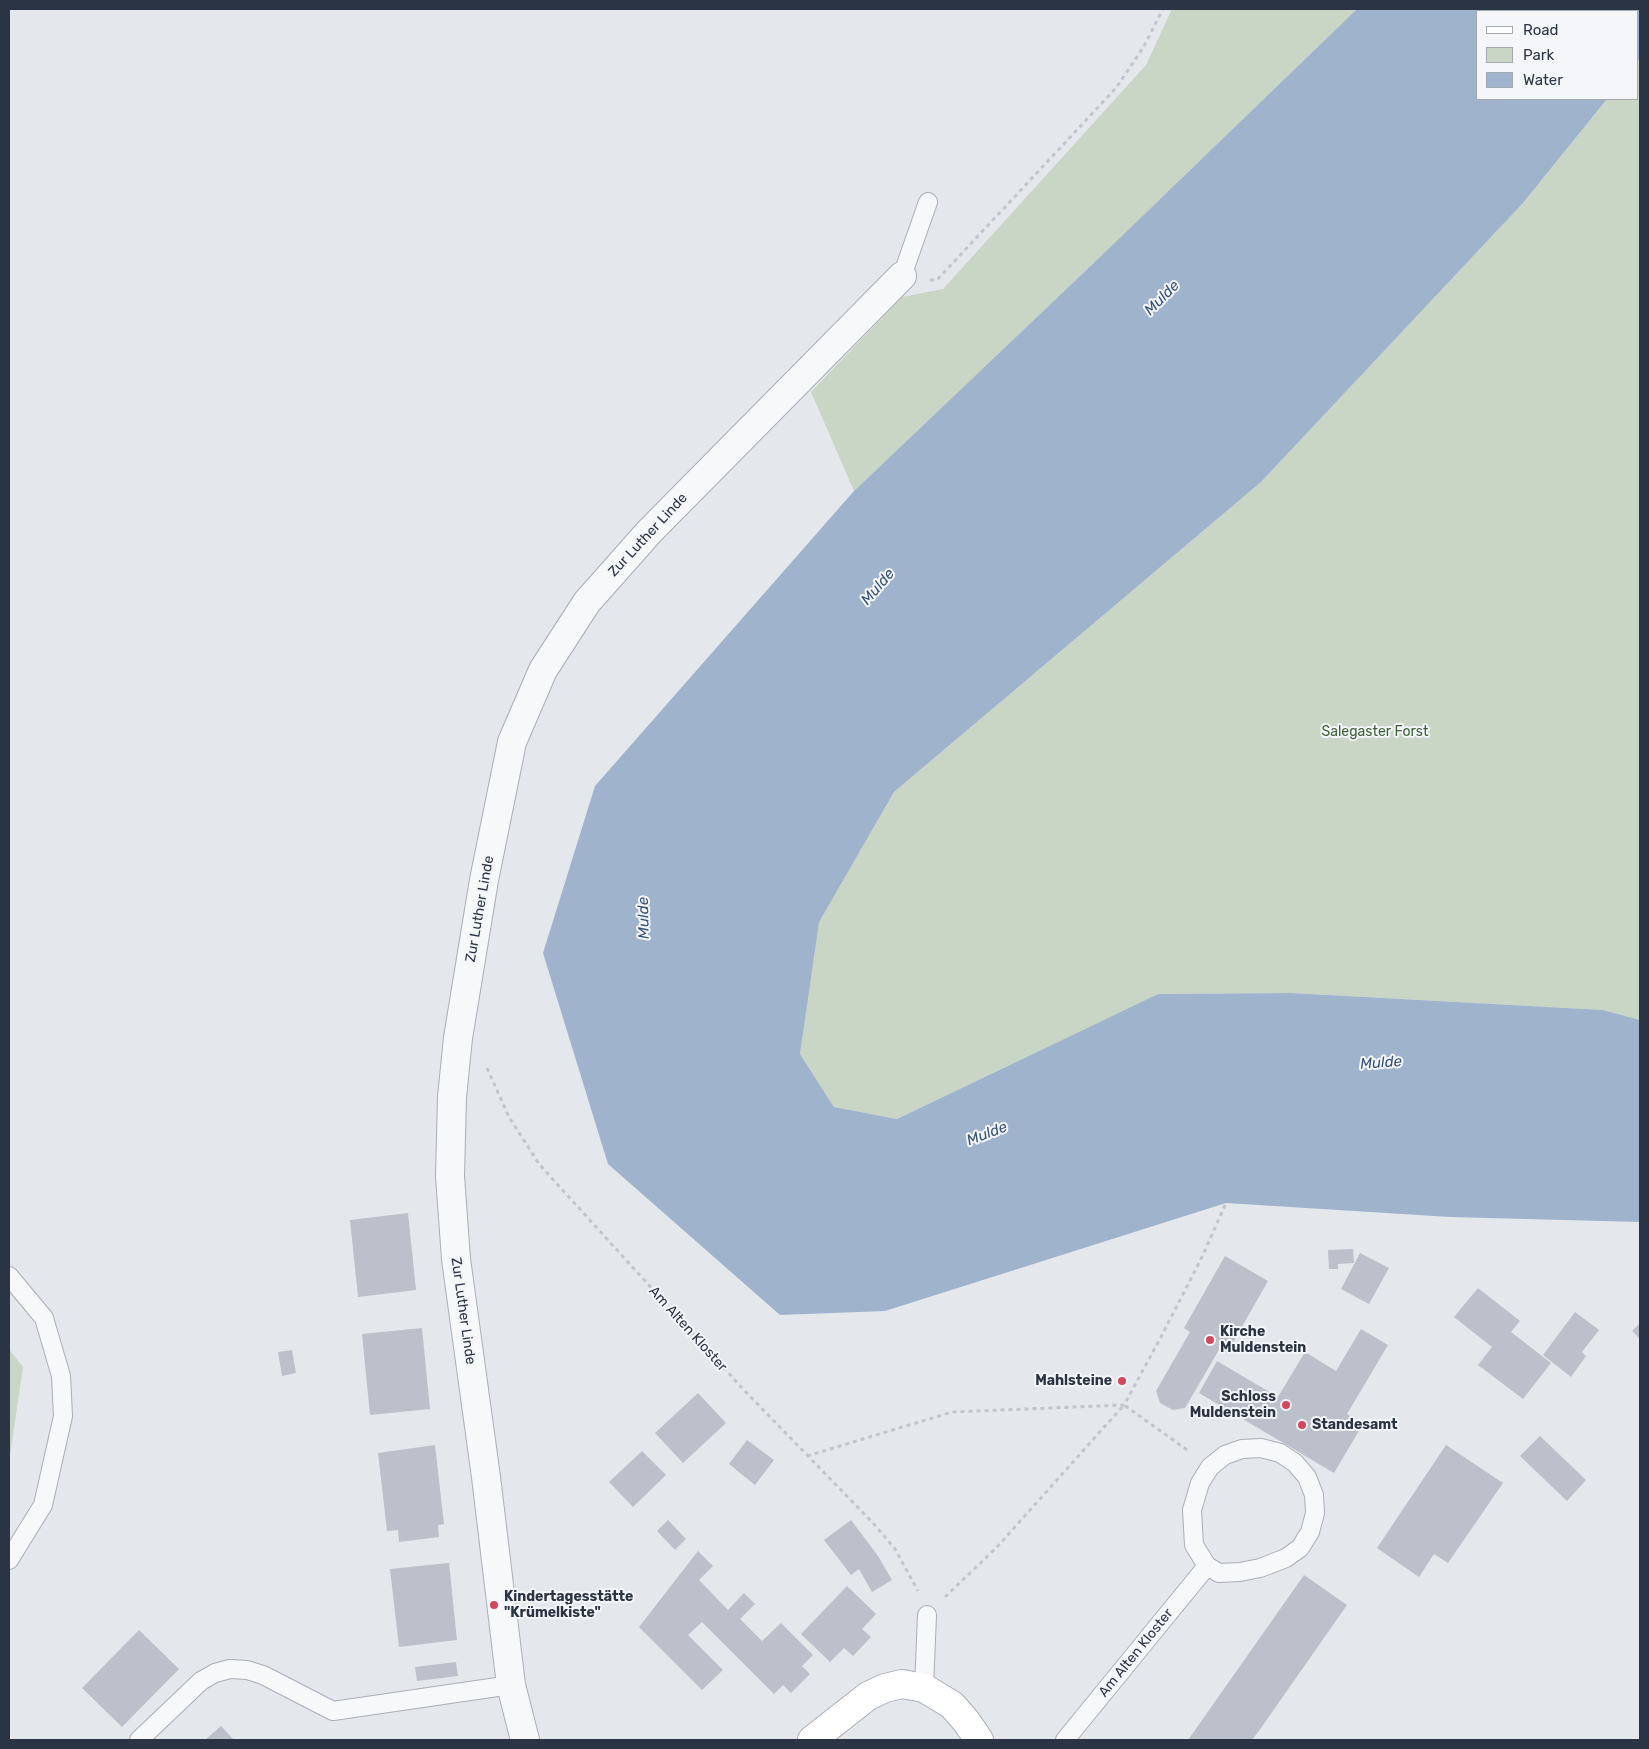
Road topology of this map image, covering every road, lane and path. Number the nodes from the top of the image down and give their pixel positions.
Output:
1 (1163, 9) edge
2 (928, 202) dead end
3 (902, 276) junction
4 (458, 1038) junction
5 (1226, 1203) dead end
6 (9, 1276) edge
7 (1124, 1405) junction
8 (807, 1456) junction
9 (1210, 1467) junction
10 (9, 1560) edge
11 (1208, 1566) junction
12 (927, 1615) junction
13 (511, 1685) junction
14 (924, 1688) junction
15 (139, 1740) edge
16 (525, 1740) edge
17 (812, 1740) edge
18 (979, 1740) edge
19 (1064, 1740) edge

1 - 3 path
2 - 3 lane
3 - 4 street, Zur Luther Linde
4 - 8 path, Am Alten Kloster
4 - 13 street, Zur Luther Linde
5 - 7 path
6 - 10 lane
7 - 8 path
7 - 9 path
7 - 12 path
8 - 12 path, Am Alten Kloster
9 - 11 lane
9 - 11 lane
11 - 19 lane, Am Alten Kloster
12 - 14 lane
13 - 15 lane
13 - 16 street, Zur Luther Linde
14 - 17 main road
14 - 18 main road

